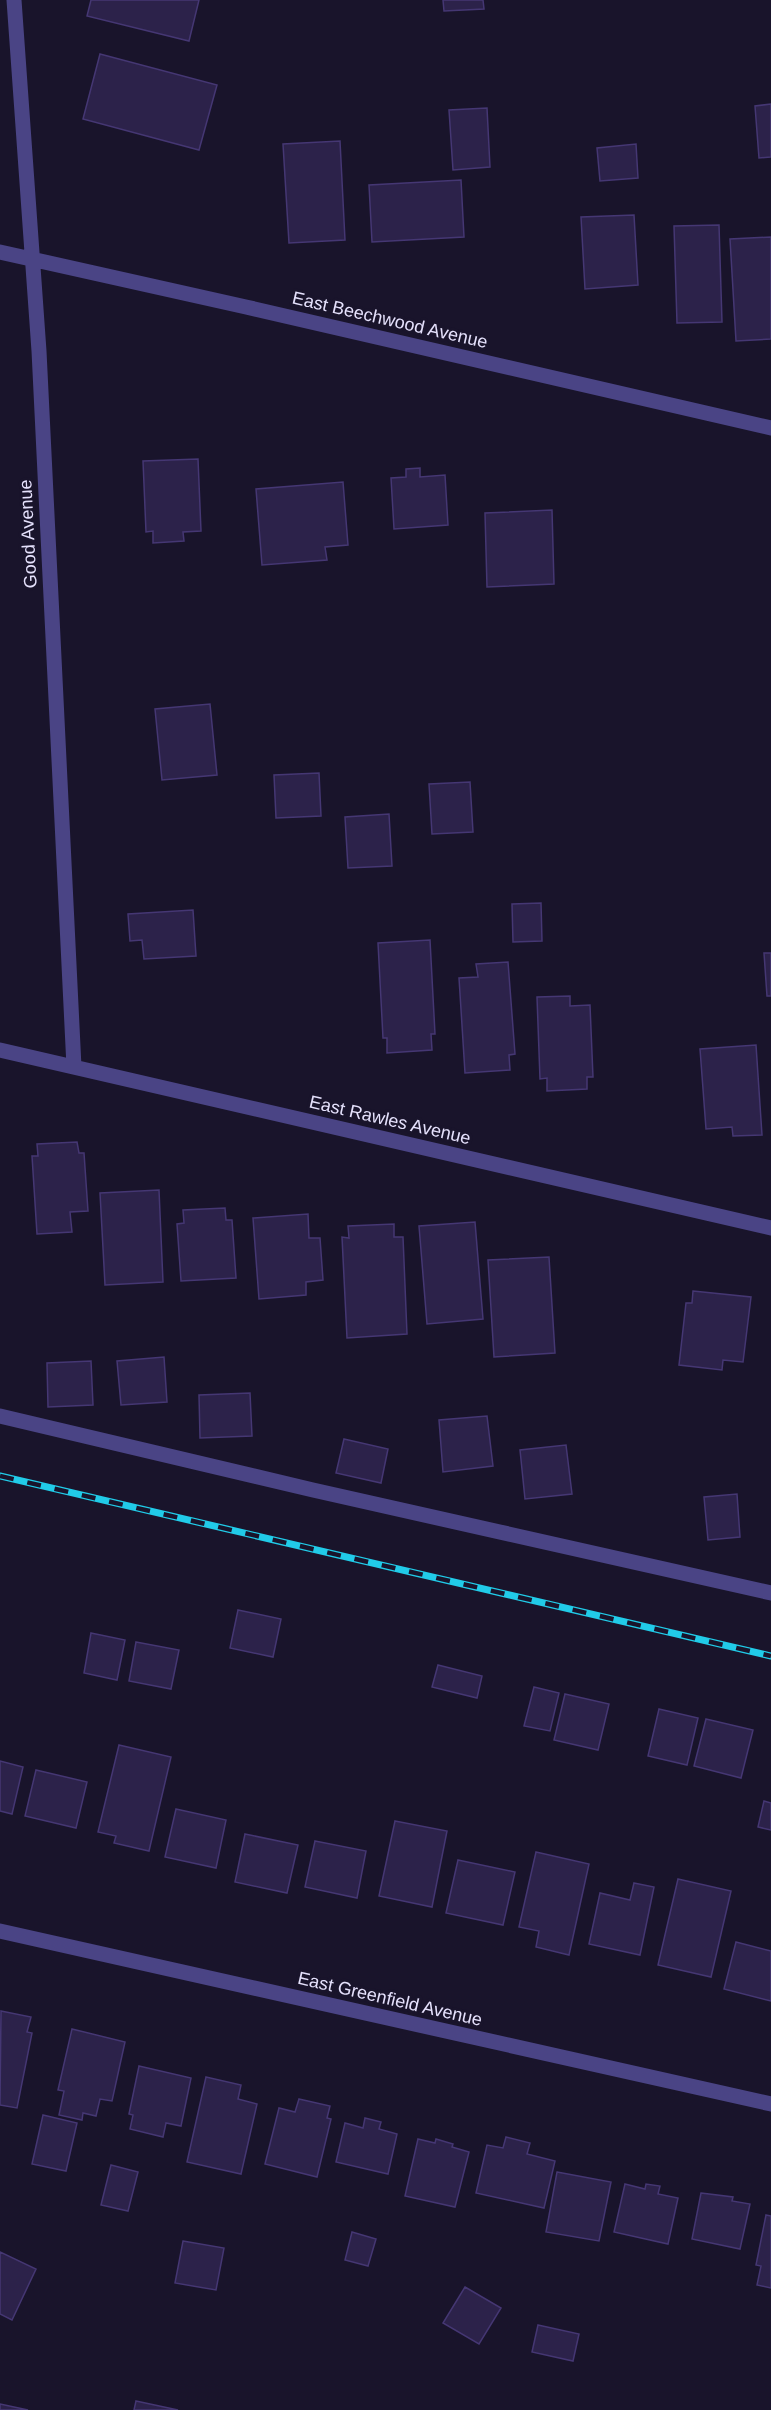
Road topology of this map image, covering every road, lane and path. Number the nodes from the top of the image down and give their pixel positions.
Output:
1 (14, 0) edge
2 (0, 252) edge
3 (33, 259) junction
4 (771, 428) edge
5 (0, 1050) edge
6 (74, 1067) junction
7 (771, 1228) edge
8 (0, 1416) edge
9 (771, 1593) edge
10 (0, 1931) edge
11 (771, 2104) edge

1 - 3 street, Good Avenue
2 - 3 street, East Beechwood Avenue
3 - 4 street, East Beechwood Avenue
3 - 6 street, Good Avenue
5 - 6 street, East Rawles Avenue
6 - 7 street, East Rawles Avenue
8 - 9 street
10 - 11 street, East Greenfield Avenue

